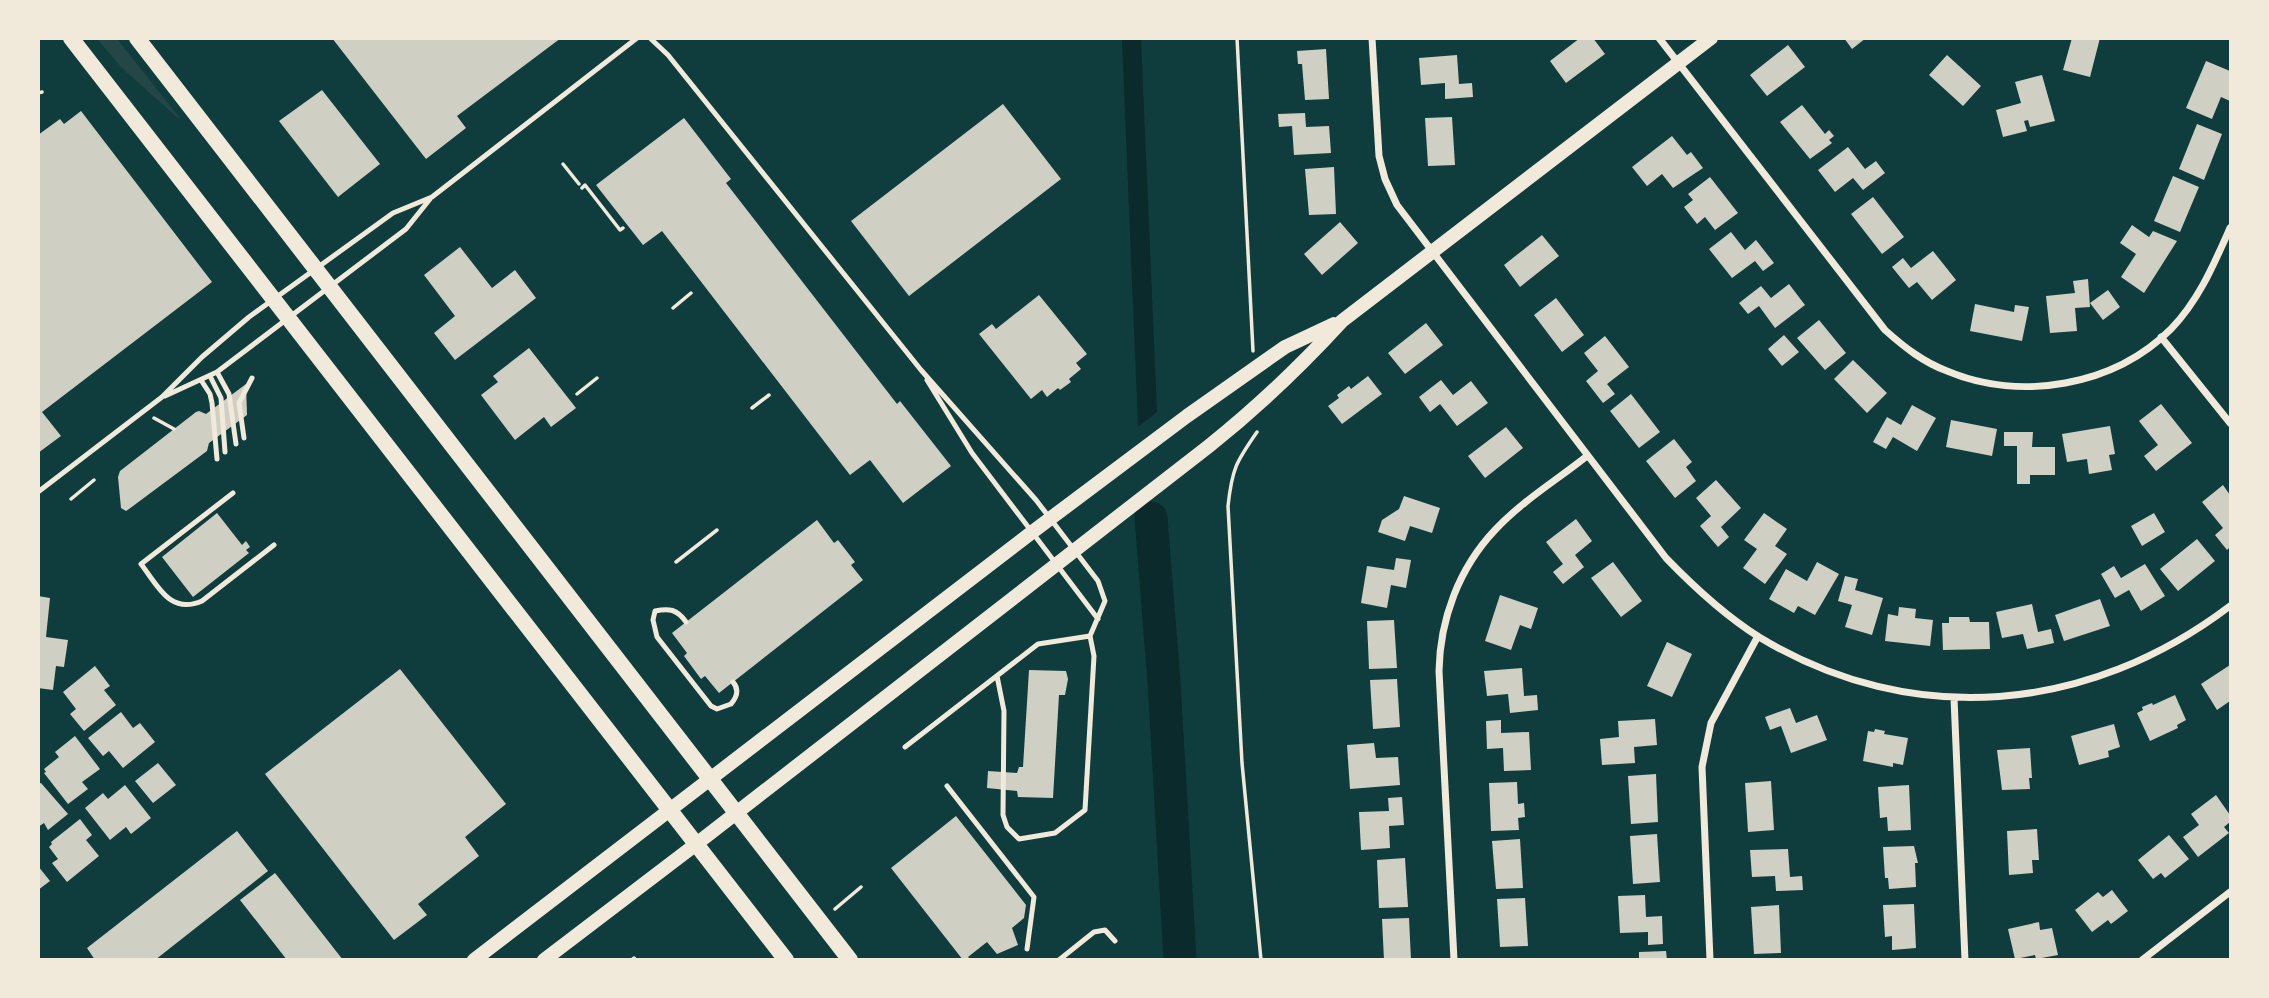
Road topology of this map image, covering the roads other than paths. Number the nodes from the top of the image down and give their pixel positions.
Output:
1 (71, 38) edge
2 (137, 38) edge
3 (637, 38) edge
4 (650, 38) edge
5 (1372, 38) edge
6 (1658, 38) edge
7 (1712, 38) edge
8 (1678, 64) junction
9 (432, 197) junction
10 (2231, 228) edge
11 (1431, 253) junction
12 (314, 270) junction
13 (328, 288) junction
14 (273, 299) junction
15 (288, 319) junction
16 (1342, 321) junction
17 (2161, 337) junction
18 (920, 370) junction
19 (218, 372) junction
20 (210, 376) junction
21 (252, 378) dead end
22 (201, 380) junction
23 (162, 397) junction
24 (2231, 423) edge
25 (244, 438) dead end
26 (236, 444) dead end
27 (225, 452) dead end
28 (1587, 456) junction
29 (217, 459) dead end
30 (38, 492) edge
31 (233, 493) dead end
32 (1051, 518) junction
33 (1031, 533) junction
34 (274, 545) dead end
35 (1076, 551) junction
36 (1057, 566) junction
37 (2231, 606) edge
38 (1098, 619) junction
39 (686, 622) dead end
40 (1090, 636) junction
41 (1758, 636) junction
42 (997, 676) junction
43 (733, 681) dead end
44 (1954, 698) junction
45 (905, 747) dead end
46 (710, 780) junction
47 (947, 786) dead end
48 (669, 812) junction
49 (736, 814) junction
50 (695, 845) junction
51 (2231, 891) edge
52 (1115, 941) dead end
53 (1027, 949) dead end
54 (474, 960) edge
55 (544, 960) edge
56 (786, 960) edge
57 (850, 960) edge
58 (1059, 960) edge
59 (1454, 960) edge
60 (1710, 960) edge
61 (1965, 960) edge
62 (2142, 960) edge

1 - 14 main road
2 - 12 main road
3 - 9 lane
4 - 18 lane
5 - 11 street
6 - 8 street
7 - 8 main road
8 - 11 main road
8 - 17 street
9 - 12 lane
9 - 13 lane
10 - 17 street
11 - 16 main road
11 - 28 street
12 - 13 main road
12 - 14 lane
13 - 15 lane
13 - 46 main road
14 - 15 main road
14 - 23 lane
15 - 19 lane
15 - 48 main road
16 - 32 main road
16 - 35 main road
17 - 24 street
18 - 32 lane
18 - 33 lane
19 - 20 lane
19 - 26 lane
20 - 22 lane
20 - 27 lane
21 - 25 lane
22 - 23 lane
22 - 29 lane
23 - 30 lane
28 - 41 street
28 - 59 street
31 - 34 lane
32 - 33 main road
32 - 35 lane
33 - 36 lane
33 - 46 main road
35 - 36 main road
35 - 38 lane
36 - 38 lane
36 - 49 main road
37 - 44 street
38 - 40 lane
39 - 43 lane
40 - 42 lane
40 - 42 lane
41 - 44 street
41 - 60 street
42 - 45 lane
44 - 61 street
46 - 48 main road
46 - 49 main road
47 - 53 lane
48 - 50 main road
48 - 54 main road
49 - 50 main road
49 - 57 main road
50 - 55 main road
50 - 56 main road
51 - 62 street
52 - 58 lane

